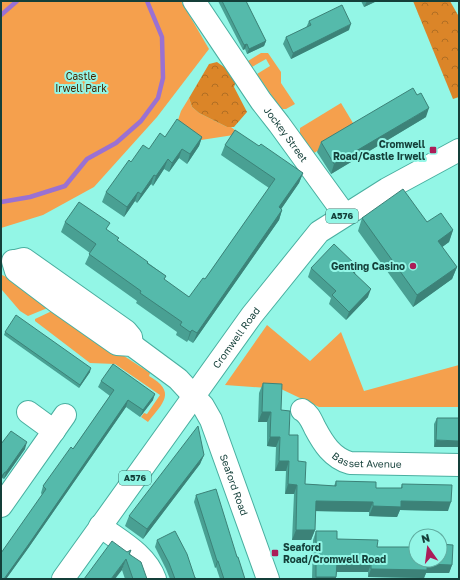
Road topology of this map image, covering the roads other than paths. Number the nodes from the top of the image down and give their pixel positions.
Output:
1 (194, 1) edge
2 (459, 150) edge
3 (345, 215) junction
4 (7, 260) edge
5 (193, 395) junction
6 (302, 410) dead end
7 (28, 412) dead end
8 (459, 465) edge
9 (1, 506) edge
10 (100, 526) junction
11 (63, 579) edge
12 (154, 579) edge
13 (268, 579) edge

1 - 3 main road, Jockey Street
2 - 3 main road, Cromwell Road / A576
3 - 5 main road, Cromwell Road / A576
4 - 5 main road, Seaford Road
5 - 10 main road, Cromwell Road / A576
5 - 13 main road, Seaford Road
6 - 8 main road, Basset Avenue
7 - 9 main road
10 - 11 main road, Cromwell Road / A576
10 - 12 main road

